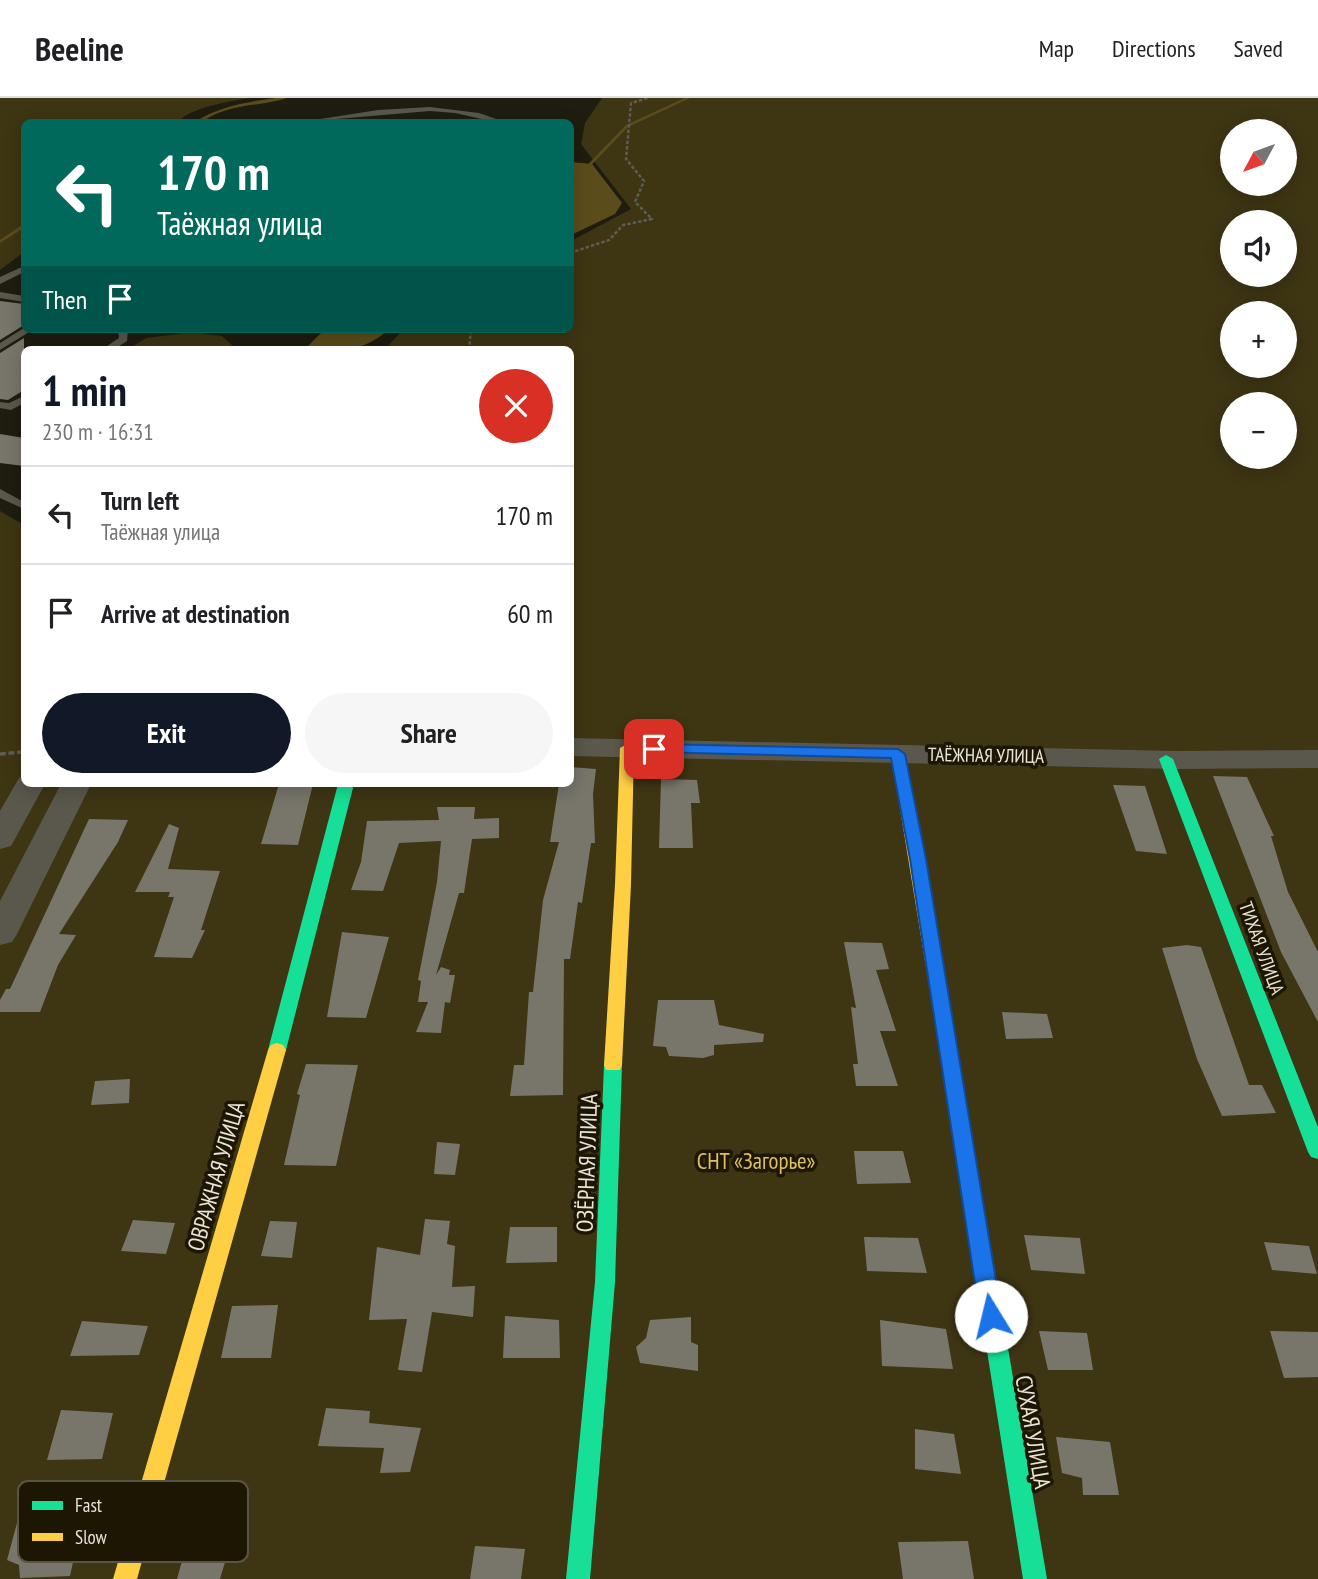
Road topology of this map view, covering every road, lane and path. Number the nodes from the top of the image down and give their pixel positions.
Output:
1 (648, 98) edge
2 (325, 119) edge
3 (489, 119) edge
4 (574, 252) edge
5 (21, 271) edge
6 (0, 281) edge
7 (0, 295) edge
8 (21, 298) edge
9 (23, 333) edge
10 (123, 333) edge
11 (113, 346) edge
12 (0, 347) edge
13 (21, 401) edge
14 (0, 405) edge
15 (0, 493) edge
16 (21, 504) edge
17 (574, 747) edge
18 (627, 748) junction
19 (21, 751) edge
20 (0, 754) edge
21 (898, 754) junction
22 (1166, 759) junction
23 (1318, 759) edge
24 (28, 787) edge
25 (74, 787) edge
26 (345, 787) edge
27 (0, 839) edge
28 (0, 934) edge
29 (1318, 1152) edge
30 (153, 1481) edge
31 (130, 1562) edge
32 (125, 1579) edge
33 (578, 1579) edge
34 (1035, 1579) edge

1 - 4 path
2 - 3 lane
5 - 6 lane
7 - 8 lane
9 - 12 lane
10 - 11 lane
13 - 14 lane
15 - 16 lane
17 - 18 street, ТАЁЖНАЯ УЛИЦА
18 - 21 street, ТАЁЖНАЯ УЛИЦА
18 - 33 street, ОЗЁРНАЯ УЛИЦА
19 - 20 path
21 - 22 street, ТАЁЖНАЯ УЛИЦА
21 - 34 street, СУХАЯ УЛИЦА
22 - 23 street, ТАЁЖНАЯ УЛИЦА
22 - 29 street, ТИХАЯ УЛИЦА
24 - 27 street
25 - 28 street
26 - 30 street, ОВРАЖНАЯ УЛИЦА
31 - 32 street, ОВРАЖНАЯ УЛИЦА

